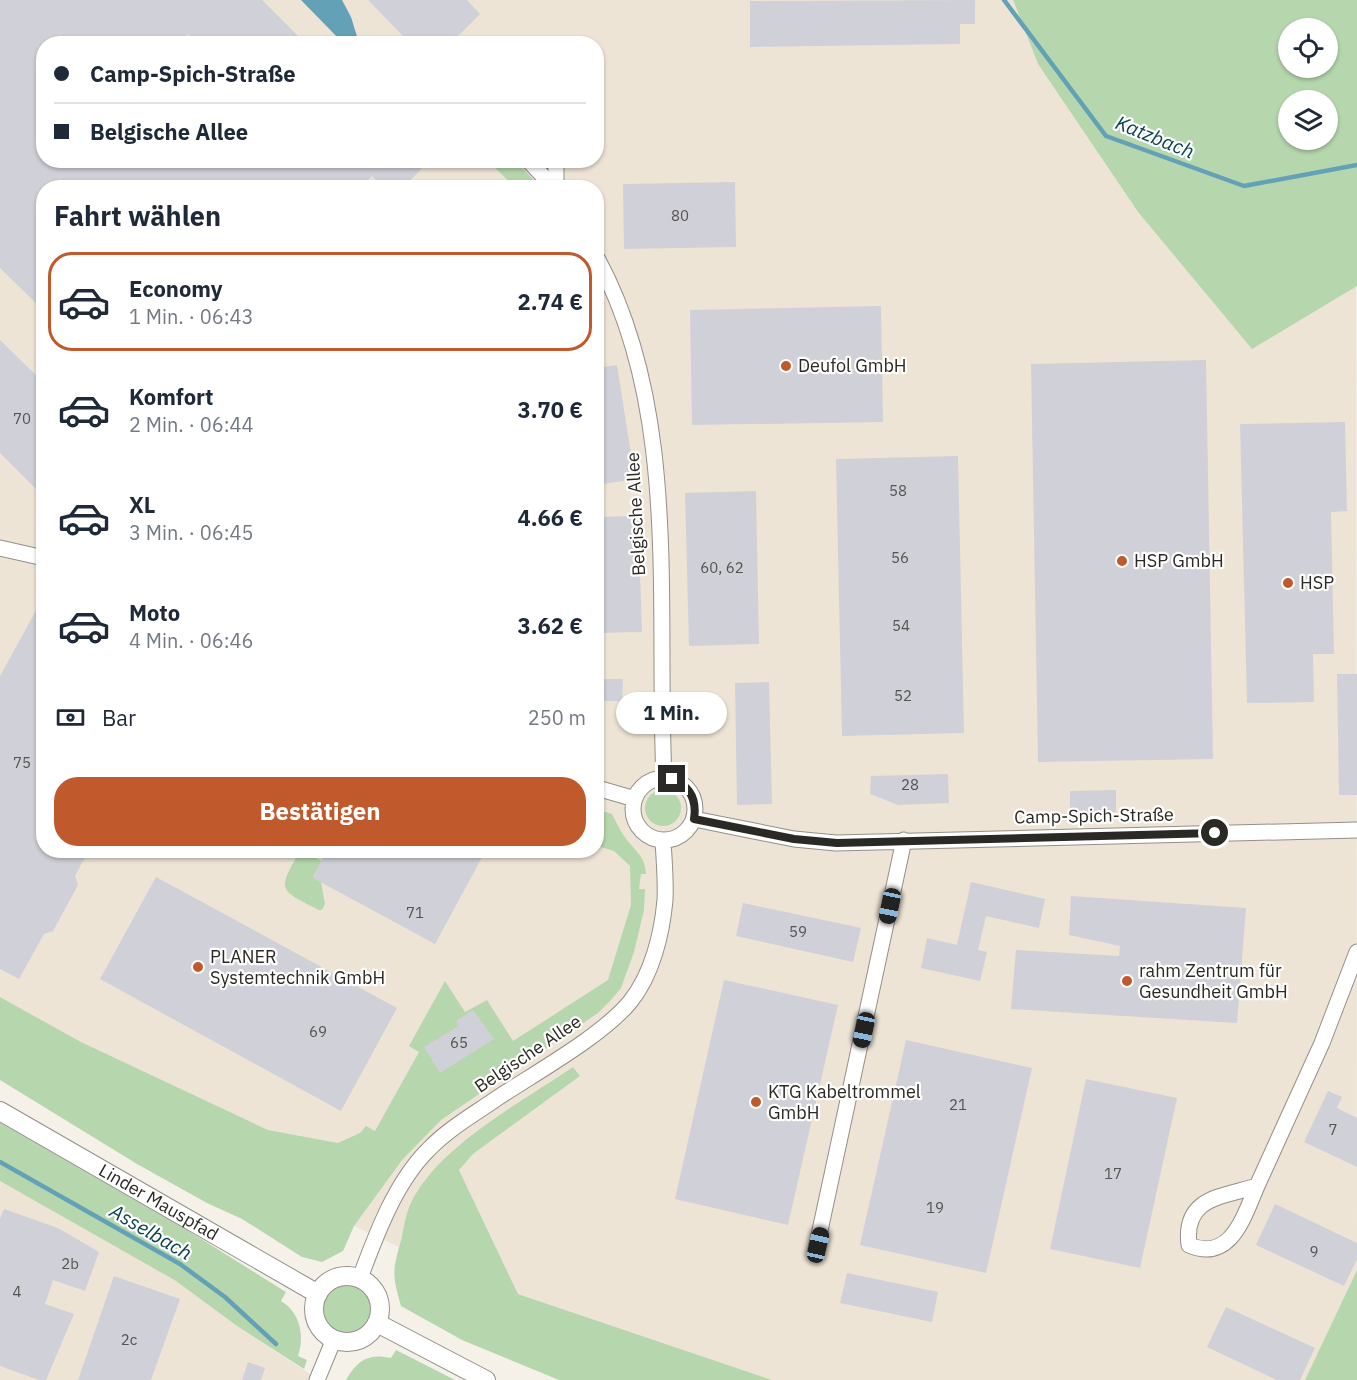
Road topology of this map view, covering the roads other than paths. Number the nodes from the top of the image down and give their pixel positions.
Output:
1 (536, 168) edge
2 (547, 180) edge
3 (604, 274) edge
4 (0, 548) edge
5 (36, 556) edge
6 (664, 778) junction
7 (604, 790) edge
8 (635, 799) junction
9 (694, 819) junction
10 (1357, 830) edge
11 (663, 840) junction
12 (904, 840) junction
13 (1357, 952) edge
14 (0, 1111) edge
15 (1257, 1186) junction
16 (816, 1250) dead end
17 (360, 1278) junction
18 (318, 1294) junction
19 (377, 1323) junction
20 (334, 1339) junction
21 (317, 1380) edge
22 (486, 1380) edge

1 - 2 street
3 - 6 street, Belgische Allee
4 - 5 street
6 - 8 street
6 - 9 street
7 - 8 street
8 - 11 street
9 - 11 street
9 - 12 street, Camp-Spich-Straße
10 - 12 street, Camp-Spich-Straße
11 - 17 street, Belgische Allee
12 - 16 street
13 - 15 street
14 - 18 street, Linder Mauspfad
15 - 15 street
17 - 18 street
17 - 19 street
18 - 20 street
19 - 20 street
19 - 22 street
20 - 21 street

